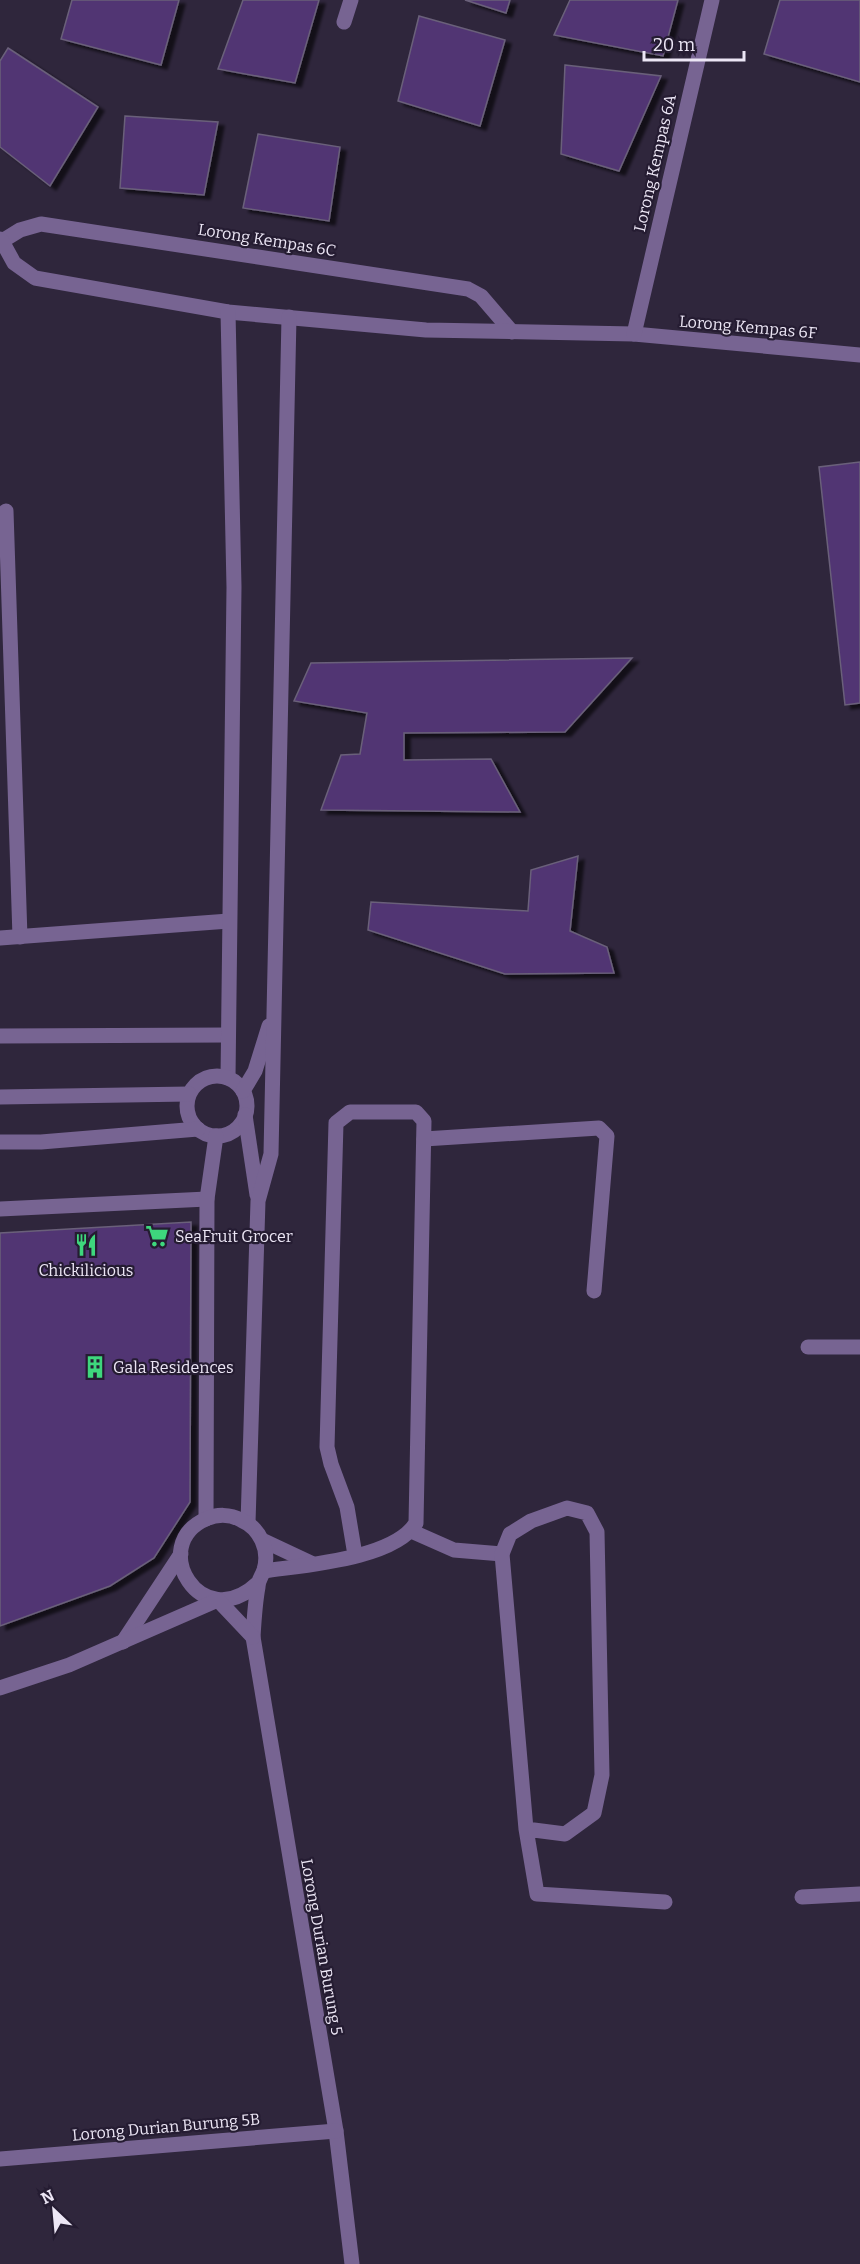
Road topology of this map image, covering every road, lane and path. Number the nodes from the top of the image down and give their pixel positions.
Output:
1 (351, 0) edge
2 (712, 0) edge
3 (344, 22) dead end
4 (1, 240) edge
5 (228, 312) junction
6 (289, 317) junction
7 (512, 332) junction
8 (634, 334) junction
9 (860, 355) edge
10 (6, 511) dead end
11 (229, 921) junction
12 (20, 937) junction
13 (0, 938) edge
14 (275, 1009) junction
15 (228, 1035) junction
16 (0, 1036) edge
17 (228, 1078) junction
18 (243, 1091) junction
19 (189, 1094) junction
20 (0, 1096) edge
21 (245, 1115) junction
22 (198, 1130) junction
23 (216, 1136) junction
24 (424, 1139) junction
25 (0, 1142) edge
26 (207, 1199) junction
27 (258, 1202) junction
28 (0, 1209) edge
29 (594, 1291) dead end
30 (808, 1347) dead end
31 (860, 1347) edge
32 (206, 1519) junction
33 (248, 1523) junction
34 (411, 1531) junction
35 (262, 1540) junction
36 (181, 1554) junction
37 (502, 1554) junction
38 (355, 1555) junction
39 (312, 1564) junction
40 (261, 1577) junction
41 (218, 1600) junction
42 (252, 1637) junction
43 (123, 1642) junction
44 (0, 1688) edge
45 (526, 1829) junction
46 (860, 1894) edge
47 (802, 1897) dead end
48 (665, 1902) dead end
49 (336, 2131) junction
50 (0, 2159) edge
51 (352, 2264) edge

1 - 3 street
2 - 8 street, Lorong Kempas 6A
4 - 5 street, Lorong Kempas 6C
4 - 7 street, Lorong Kempas 6C
5 - 6 street, Lorong Kempas 6C
5 - 11 street
6 - 7 street, Lorong Kempas 6C
6 - 14 street
7 - 8 street, Lorong Kempas 6C
8 - 9 street, Lorong Kempas 6F
10 - 12 street
11 - 12 street
11 - 15 street
12 - 13 street
14 - 18 street
14 - 27 street
15 - 16 street
15 - 17 street
17 - 18 street
17 - 19 street
18 - 21 street
19 - 20 street
19 - 22 street
21 - 23 street
21 - 27 street
22 - 23 street
22 - 25 street
23 - 26 street
24 - 29 street
24 - 34 street
24 - 38 street
26 - 28 street
26 - 32 street
27 - 33 street
30 - 31 street
32 - 33 street
32 - 36 street
33 - 35 street
34 - 37 street
34 - 38 street
35 - 39 street
35 - 40 street
36 - 41 street
36 - 43 street
37 - 45 street
37 - 45 street
38 - 39 street
39 - 40 street
40 - 41 street
40 - 42 street, Lorong Durian Burung 5
41 - 42 street
41 - 43 street
42 - 49 street, Lorong Durian Burung 5
43 - 44 street
45 - 48 street
46 - 47 street
49 - 50 street, Lorong Durian Burung 5B
49 - 51 street, Lorong Durian Burung 5

